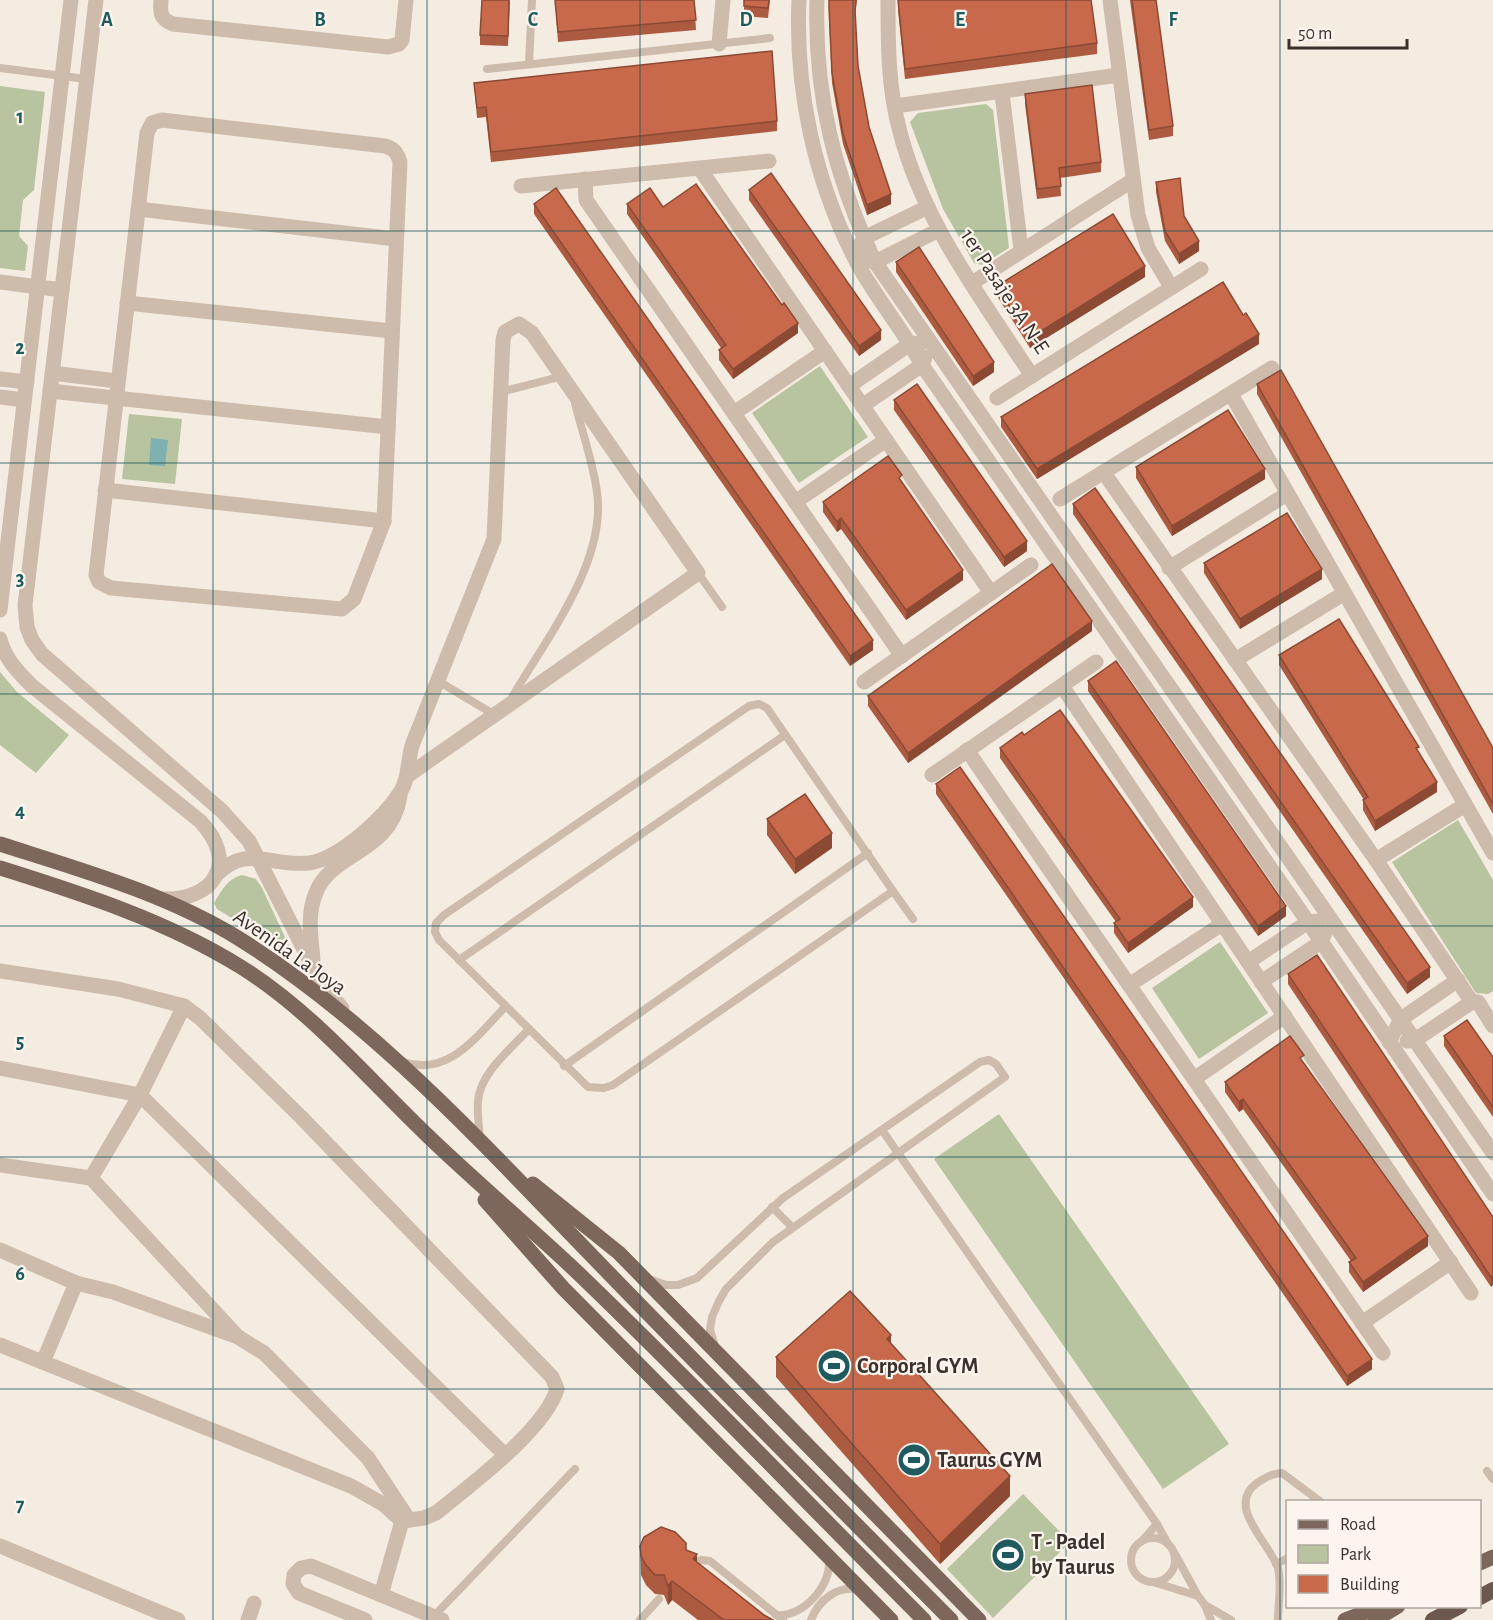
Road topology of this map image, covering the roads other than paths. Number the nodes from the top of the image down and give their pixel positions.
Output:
1 (71, 0) edge
2 (96, 0) edge
3 (161, 0) edge
4 (406, 0) edge
5 (532, 0) edge
6 (723, 0) edge
7 (799, 0) edge
8 (817, 0) edge
9 (888, 0) edge
10 (1110, 0) edge
11 (770, 38) dead end
12 (719, 44) junction
13 (529, 64) junction
14 (0, 68) edge
15 (487, 69) dead end
16 (1119, 75) junction
17 (62, 76) junction
18 (86, 79) junction
19 (1002, 93) junction
20 (895, 106) junction
21 (769, 161) dead end
22 (700, 169) junction
23 (585, 179) junction
24 (1133, 180) junction
25 (521, 186) dead end
26 (928, 207) junction
27 (138, 209) junction
28 (939, 230) junction
29 (396, 238) junction
30 (864, 238) junction
31 (1021, 250) junction
32 (854, 256) junction
33 (875, 262) junction
34 (1202, 269) dead end
35 (0, 282) edge
36 (972, 283) junction
37 (38, 286) junction
38 (1171, 287) junction
39 (62, 290) junction
40 (127, 303) junction
41 (392, 331) junction
42 (911, 344) junction
43 (930, 344) junction
44 (825, 351) junction
45 (922, 365) junction
46 (1272, 368) dead end
47 (52, 373) junction
48 (1032, 376) junction
49 (0, 379) edge
50 (27, 382) junction
51 (567, 383) junction
52 (849, 386) junction
53 (116, 389) junction
54 (50, 391) junction
55 (501, 392) junction
56 (1231, 394) junction
57 (0, 397) edge
58 (997, 398) dead end
59 (24, 400) junction
60 (862, 406) junction
61 (734, 413) junction
62 (388, 427) junction
63 (886, 440) junction
64 (1104, 473) junction
65 (105, 490) junction
66 (1287, 494) junction
67 (1060, 500) dead end
68 (795, 502) junction
69 (384, 521) junction
70 (1031, 565) dead end
71 (1169, 568) junction
72 (698, 573) junction
73 (991, 593) junction
74 (1343, 594) junction
75 (722, 607) dead end
76 (0, 610) edge
77 (0, 639) edge
78 (902, 656) junction
79 (1235, 660) junction
80 (1096, 662) dead end
81 (69, 680) junction
82 (438, 681) junction
83 (864, 682) dead end
84 (1062, 686) junction
85 (53, 703) junction
86 (500, 711) junction
87 (785, 735) junction
88 (967, 750) junction
89 (932, 775) dead end
90 (404, 783) junction
91 (1465, 805) junction
92 (0, 844) edge
93 (1493, 853) edge
94 (867, 854) junction
95 (260, 860) junction
96 (1376, 860) junction
97 (0, 868) edge
98 (0, 874) edge
99 (215, 876) junction
100 (30, 877) junction
101 (893, 891) junction
102 (162, 899) junction
103 (913, 919) dead end
104 (1330, 919) junction
105 (1308, 922) junction
106 (1222, 924) junction
107 (1321, 942) junction
108 (459, 960) junction
109 (1248, 962) junction
110 (314, 969) junction
111 (0, 971) edge
112 (1458, 980) junction
113 (1262, 982) junction
114 (1129, 985) junction
115 (1481, 1002) edge
116 (184, 1006) junction
117 (506, 1007) junction
118 (1285, 1016) junction
119 (1401, 1019) junction
120 (1493, 1026) edge
121 (528, 1030) junction
122 (371, 1038) junction
123 (1415, 1040) junction
124 (1389, 1042) junction
125 (392, 1057) junction
126 (564, 1066) junction
127 (0, 1068) edge
128 (1194, 1079) junction
129 (140, 1095) junction
130 (882, 1130) junction
131 (429, 1137) junction
132 (482, 1143) junction
133 (897, 1152) junction
134 (1493, 1153) edge
135 (0, 1164) edge
136 (91, 1178) junction
137 (1493, 1194) edge
138 (772, 1207) junction
139 (792, 1227) junction
140 (0, 1250) edge
141 (1451, 1262) junction
142 (638, 1272) junction
143 (76, 1283) junction
144 (1472, 1293) dead end
145 (1362, 1323) junction
146 (238, 1337) junction
147 (0, 1345) edge
148 (1383, 1353) dead end
149 (723, 1359) junction
150 (43, 1362) junction
151 (505, 1455) junction
152 (575, 1469) dead end
153 (1487, 1471) dead end
154 (1493, 1479) edge
155 (1318, 1500) edge
156 (405, 1521) junction
157 (1157, 1524) junction
158 (1143, 1541) junction
159 (0, 1546) edge
160 (1171, 1547) junction
161 (828, 1557) junction
162 (1286, 1559) edge
163 (1276, 1564) junction
164 (691, 1566) edge
165 (1149, 1581) junction
166 (862, 1591) junction
167 (381, 1595) junction
168 (1198, 1596) junction
169 (659, 1599) dead end
170 (254, 1604) dead end
171 (1205, 1605) junction
172 (1377, 1608) edge
173 (1395, 1608) edge
174 (1456, 1608) edge
175 (779, 1617) edge
176 (437, 1618) edge
177 (178, 1620) edge
178 (248, 1620) edge
179 (365, 1620) edge
180 (640, 1620) edge
181 (811, 1620) edge
182 (891, 1620) edge
183 (924, 1620) edge
184 (951, 1620) edge
185 (979, 1620) edge
186 (1211, 1620) edge
187 (1231, 1620) edge
188 (1278, 1620) edge
189 (1345, 1620) edge
190 (1375, 1620) edge
191 (1433, 1620) edge

1 - 17 street
2 - 18 street
3 - 4 street
5 - 13 lane
6 - 12 street
7 - 32 street
8 - 30 street
9 - 20 street, 1er Pasaje 3A N-E
10 - 16 street
11 - 12 lane
12 - 13 lane
13 - 15 lane
14 - 17 lane
16 - 19 street
16 - 24 street
17 - 18 lane
17 - 37 street
18 - 39 street
19 - 20 street
19 - 31 street
20 - 26 street, 1er Pasaje 3A N-E
21 - 22 street
22 - 23 street
22 - 44 street
23 - 25 street
23 - 61 street
24 - 31 street
24 - 38 street
26 - 28 street, 1er Pasaje 3A N-E
26 - 30 street
27 - 29 street
27 - 29 street
27 - 40 street
28 - 33 street, 1er Pasaje 3A N-E
28 - 36 street, 1er Pasaje 3A N-E
29 - 41 street
30 - 32 street
30 - 33 street
31 - 36 street
32 - 33 street
32 - 42 street
33 - 43 street
34 - 38 street
35 - 37 street
36 - 48 street, 1er Pasaje 3A N-E
37 - 39 street
37 - 50 street
38 - 48 street
39 - 47 street
40 - 41 street
40 - 53 street
41 - 62 street
42 - 43 street
42 - 45 street
42 - 52 street
43 - 45 street
43 - 104 street
44 - 52 street
44 - 61 street
45 - 60 street
45 - 105 street
46 - 56 street
47 - 53 street
47 - 54 street
48 - 58 street
49 - 50 street
50 - 59 street
51 - 55 lane
51 - 55 street
51 - 72 street
51 - 86 lane
52 - 60 street
53 - 54 street
53 - 62 street
53 - 65 street
54 - 81 street
55 - 82 street
56 - 64 street
56 - 66 street
57 - 59 street
59 - 76 street
60 - 63 street
61 - 68 street
62 - 69 street
63 - 68 street
63 - 73 street
64 - 67 street
64 - 71 street
65 - 69 street
65 - 69 street
66 - 71 street
66 - 74 street
68 - 78 street
70 - 73 street
71 - 79 street
72 - 75 lane
72 - 86 street
73 - 78 street
74 - 79 street
74 - 91 street
77 - 85 street
78 - 83 street
79 - 96 street
80 - 84 street
81 - 85 street
81 - 95 street
82 - 86 lane
82 - 90 street
84 - 88 street
84 - 106 street
85 - 99 street
86 - 90 street
87 - 94 lane
87 - 108 lane
87 - 108 lane
88 - 89 street
88 - 114 street
90 - 95 street
90 - 110 street
91 - 93 street
91 - 96 street
92 - 102 main road, Avenida La Joya
94 - 101 lane
94 - 126 lane
95 - 99 street
95 - 110 street
96 - 112 street
97 - 100 main road, Avenida La Joya
98 - 100 lane
99 - 102 street
100 - 131 main road, Avenida La Joya
101 - 103 lane
101 - 126 lane
102 - 122 main road, Avenida La Joya
104 - 105 street
104 - 107 street
104 - 119 street
105 - 107 street
105 - 109 street
106 - 109 street
106 - 114 street
107 - 113 street
107 - 124 street
108 - 117 lane
109 - 113 street
110 - 122 street
111 - 116 street
112 - 115 street
112 - 119 street
113 - 118 street
114 - 128 street
115 - 120 street
115 - 123 street
116 - 129 street
116 - 151 street
117 - 121 lane
117 - 125 lane
118 - 128 street
118 - 141 street
119 - 123 street
119 - 124 street
121 - 126 lane
121 - 132 lane
122 - 125 main road, Avenida La Joya
123 - 124 street
123 - 134 street
124 - 137 street
125 - 132 main road, Avenida La Joya
127 - 129 street
128 - 145 street
129 - 136 street
129 - 151 street
130 - 133 lane
130 - 133 lane
130 - 138 lane
131 - 161 main road
131 - 183 main road
132 - 142 main road
132 - 184 main road
133 - 139 lane
133 - 157 lane
135 - 136 street
136 - 146 street
138 - 139 lane
138 - 142 lane
139 - 149 lane
140 - 143 street
141 - 144 street
141 - 145 street
142 - 149 main road
143 - 146 street
143 - 150 street
145 - 148 street
146 - 156 street
147 - 150 street
149 - 185 main road
150 - 156 street
151 - 156 street
152 - 176 lane
153 - 154 lane
155 - 163 lane
156 - 167 street
157 - 158 lane
157 - 160 lane
158 - 160 lane
158 - 165 lane
159 - 177 street
160 - 165 lane
160 - 168 lane
161 - 166 main road
161 - 175 lane
162 - 163 lane
163 - 188 lane
164 - 175 lane
165 - 168 lane
166 - 181 lane
166 - 182 main road
167 - 176 street
167 - 179 street
168 - 171 lane
169 - 180 lane
170 - 178 street
171 - 186 lane
171 - 187 lane
172 - 189 main road
173 - 190 main road
174 - 191 highway

